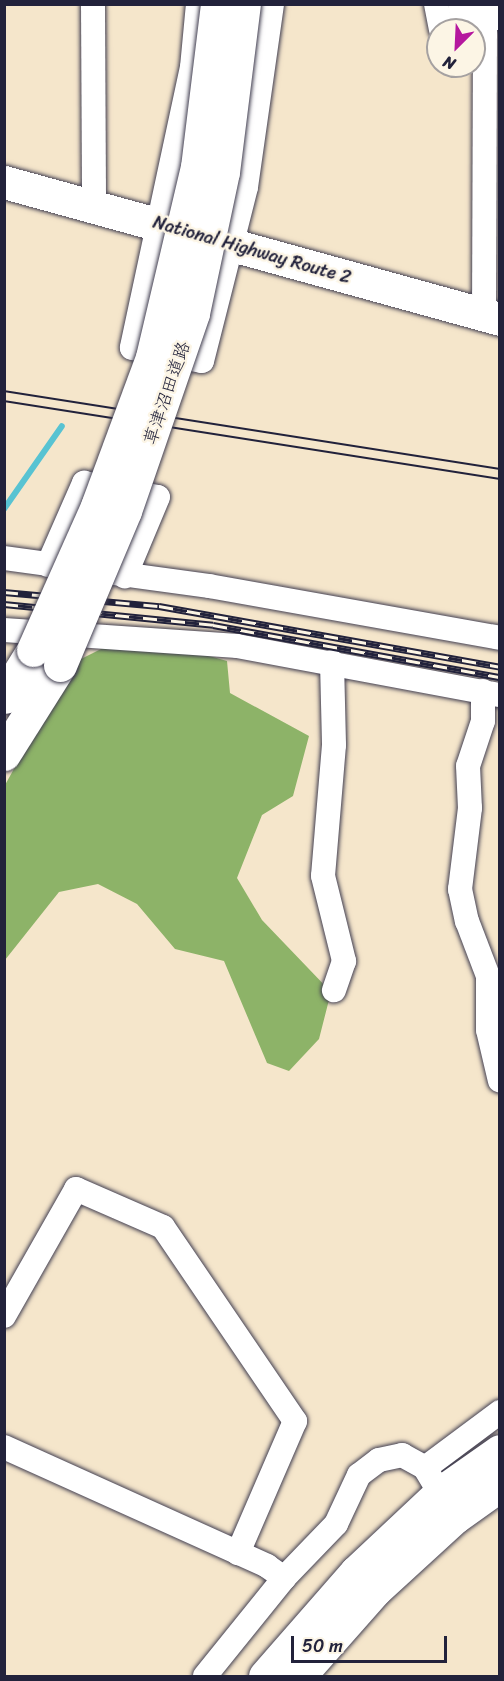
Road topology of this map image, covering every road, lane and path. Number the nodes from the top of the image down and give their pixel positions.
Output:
1 (93, 4) edge
2 (198, 4) edge
3 (217, 4) edge
4 (243, 4) edge
5 (272, 4) edge
6 (460, 4) edge
7 (492, 18) edge
8 (4, 182) edge
9 (94, 205) junction
10 (492, 215) edge
11 (161, 223) junction
12 (234, 246) junction
13 (492, 318) edge
14 (4, 558) edge
15 (48, 565) junction
16 (125, 576) junction
17 (4, 630) edge
18 (500, 638) edge
19 (46, 658) junction
20 (332, 662) junction
21 (491, 693) edge
22 (4, 698) edge
23 (4, 754) edge
24 (334, 990) dead end
25 (500, 1081) edge
26 (4, 1316) edge
27 (500, 1412) edge
28 (4, 1447) edge
29 (500, 1451) edge
30 (500, 1485) edge
31 (440, 1493) junction
32 (238, 1553) junction
33 (284, 1578) junction
34 (205, 1677) edge
35 (265, 1677) edge
36 (299, 1677) edge

1 - 9 street
2 - 11 street
3 - 19 main road, 草津沼田道路, bridge
4 - 19 main road, 草津沼田道路, bridge
5 - 12 street
6 - 7 street
7 - 10 street
8 - 9 main road, National Highway Route 2
9 - 11 main road, National Highway Route 2
10 - 13 street
11 - 12 main road, National Highway Route 2
11 - 12 street
12 - 13 main road, National Highway Route 2
14 - 15 street
15 - 16 street
15 - 16 street
16 - 18 street
17 - 20 street
19 - 22 main road, 草津沼田道路
19 - 23 main road, 草津沼田道路
20 - 21 street
20 - 24 street
21 - 25 street
26 - 32 street
27 - 31 street
28 - 32 street
29 - 31 main road
30 - 31 main road
31 - 33 street
31 - 35 main road
31 - 36 main road
32 - 33 street
33 - 34 street

